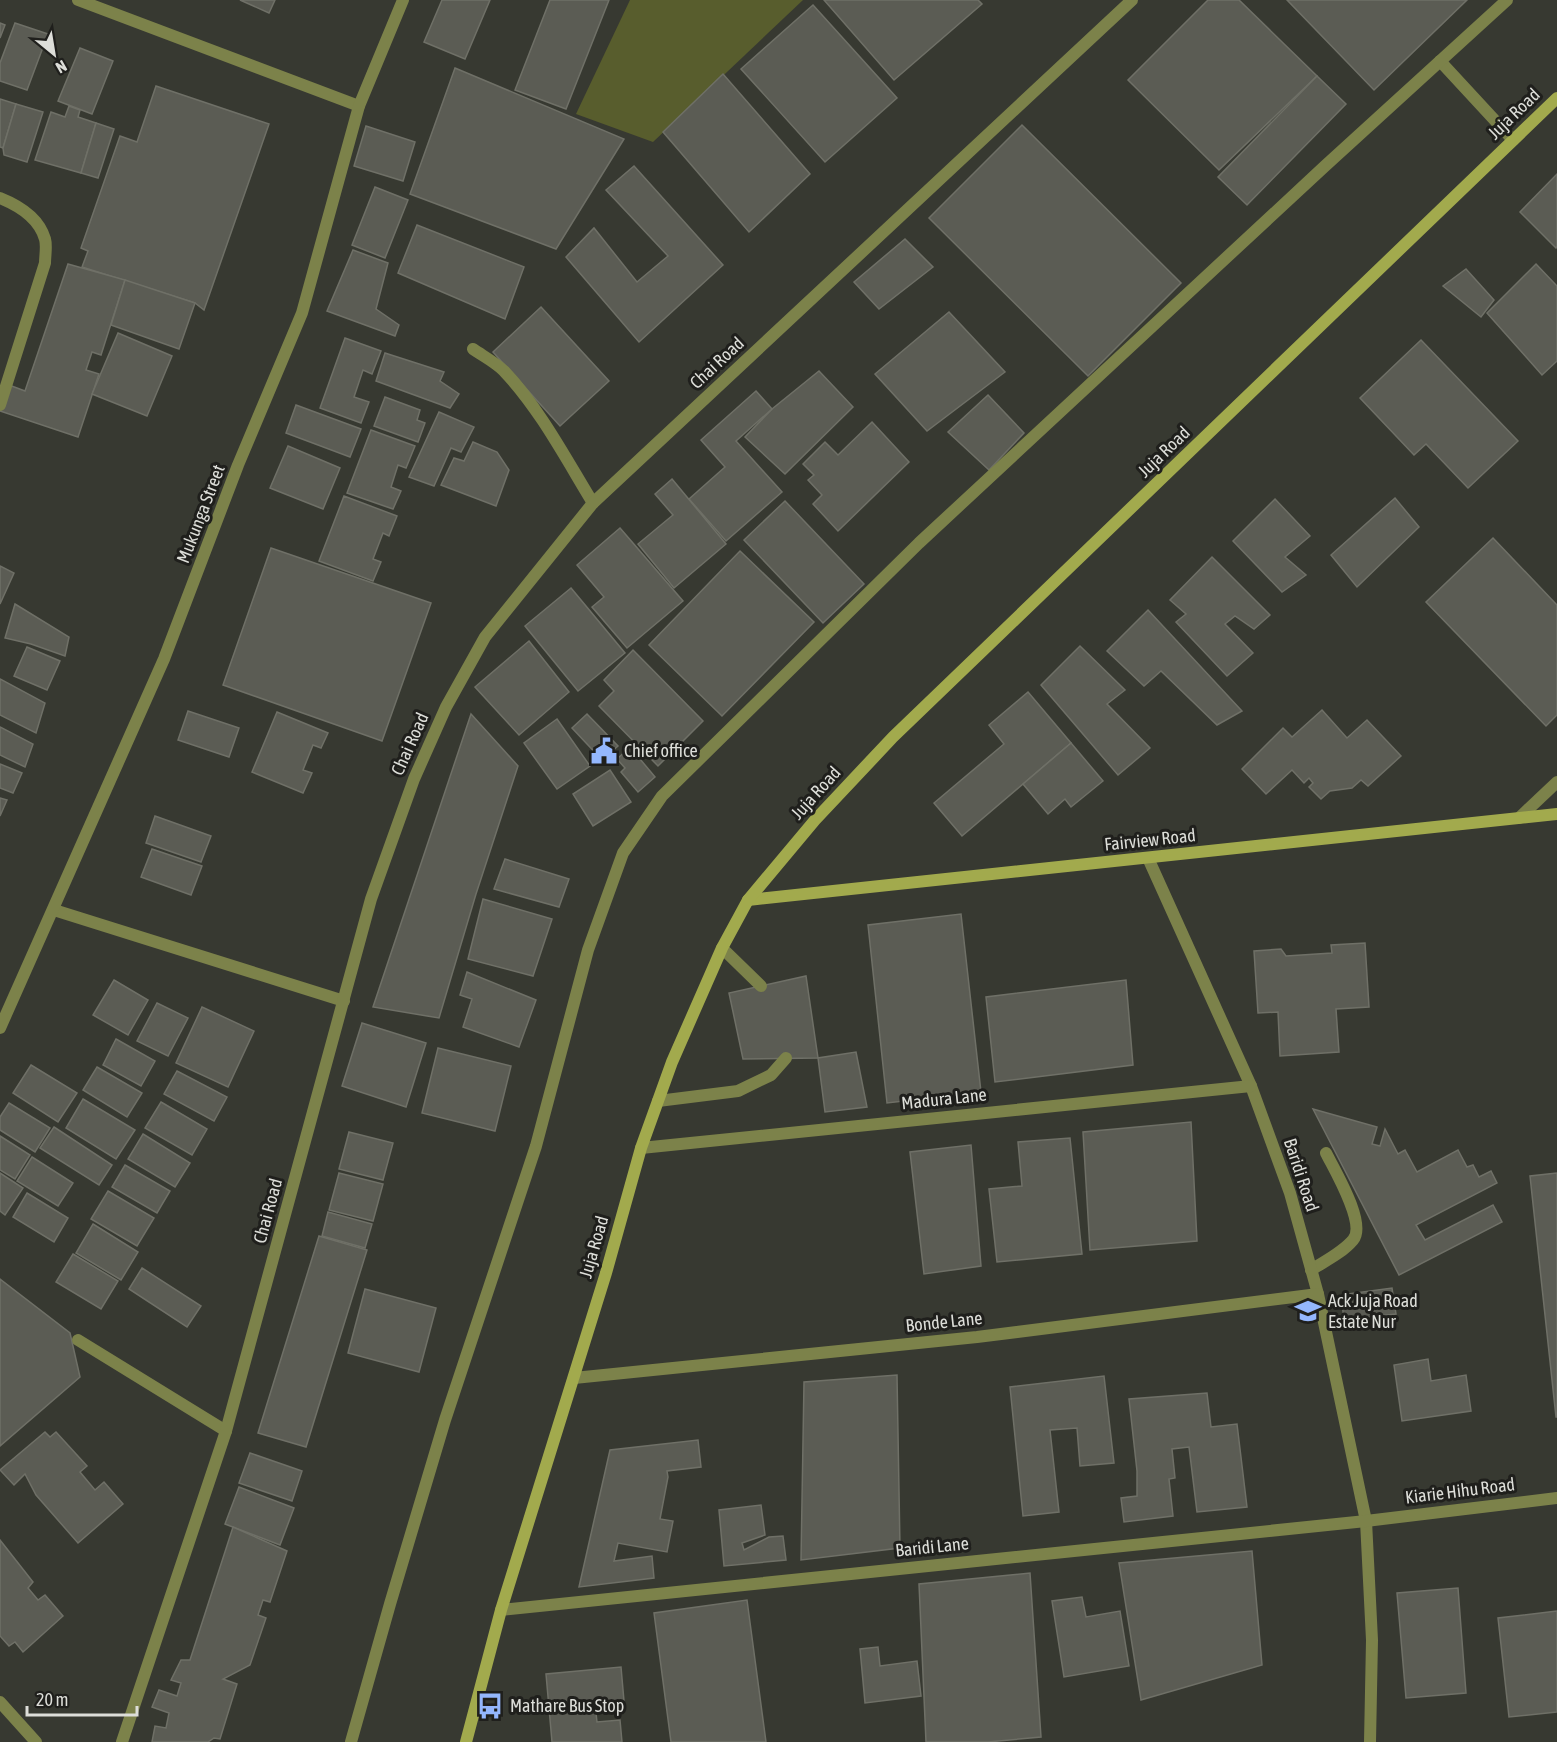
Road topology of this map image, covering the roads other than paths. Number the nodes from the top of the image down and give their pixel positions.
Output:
1 (78, 0) edge
2 (403, 0) edge
3 (1132, 0) edge
4 (1507, 0) edge
5 (1440, 61) junction
6 (1557, 98) edge
7 (359, 106) junction
8 (1513, 140) junction
9 (0, 198) edge
10 (473, 349) dead end
11 (0, 405) edge
12 (593, 503) junction
13 (1557, 782) edge
14 (1557, 814) edge
15 (1519, 818) junction
16 (1148, 858) junction
17 (748, 900) junction
18 (54, 910) junction
19 (722, 948) junction
20 (761, 986) dead end
21 (344, 1001) junction
22 (0, 1028) edge
23 (786, 1058) dead end
24 (1251, 1086) junction
25 (658, 1101) junction
26 (641, 1148) junction
27 (1326, 1153) dead end
28 (1311, 1270) junction
29 (1318, 1294) junction
30 (78, 1340) dead end
31 (574, 1378) junction
32 (226, 1431) junction
33 (1557, 1498) edge
34 (1366, 1521) junction
35 (501, 1610) junction
36 (0, 1702) edge
37 (36, 1742) edge
38 (122, 1742) edge
39 (351, 1742) edge
40 (466, 1742) edge
41 (1366, 1742) edge

1 - 7 street
2 - 7 street, Mukunga Street
3 - 12 street, Chai Road
4 - 5 street
5 - 8 street
5 - 39 street
6 - 8 main road, Juja Road
7 - 18 street, Mukunga Street
8 - 17 main road, Juja Road
9 - 11 street
10 - 12 street
12 - 21 street, Chai Road
13 - 15 street
14 - 15 main road, Fairview Road
15 - 16 main road, Fairview Road
16 - 17 main road, Fairview Road
16 - 24 street, Baridi Road
17 - 19 main road, Juja Road
18 - 21 street
18 - 22 street, Mukunga Street
19 - 20 street
19 - 25 main road, Juja Road
21 - 32 street, Chai Road
23 - 25 street
24 - 26 street, Madura Lane
24 - 28 street, Baridi Road
25 - 26 main road, Juja Road
26 - 31 main road, Juja Road
27 - 28 street
28 - 29 street, Baridi Road
29 - 31 street, Bonde Lane
29 - 34 street, Baridi Road
30 - 32 street
31 - 35 main road, Juja Road
32 - 38 street, Chai Road
33 - 34 street, Kiarie Hihu Road
34 - 35 street, Baridi Lane
34 - 41 street, Baridi Road
35 - 40 main road, Juja Road
36 - 37 street

